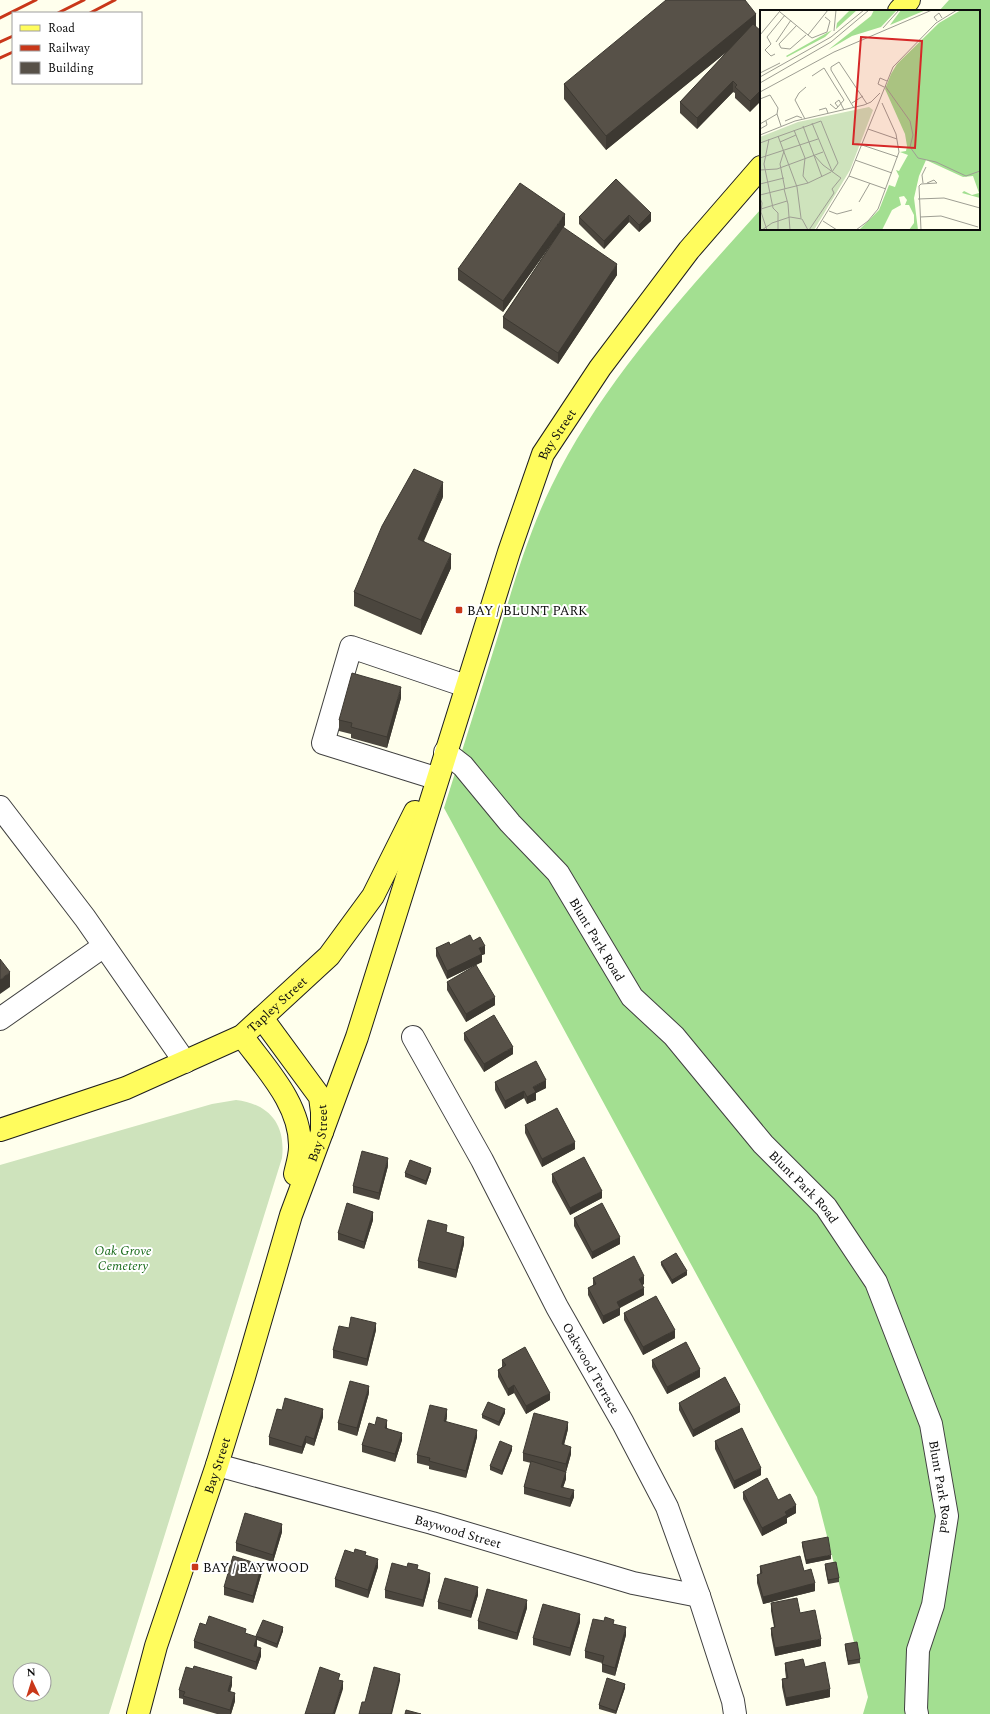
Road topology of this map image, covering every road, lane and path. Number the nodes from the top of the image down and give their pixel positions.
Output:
1 (909, 0) edge
2 (900, 10) edge
3 (760, 168) edge
4 (466, 686) junction
5 (445, 752) junction
6 (432, 777) junction
7 (0, 807) edge
8 (104, 946) junction
9 (262, 1018) junction
10 (0, 1019) edge
11 (242, 1036) junction
12 (413, 1037) dead end
13 (185, 1062) junction
14 (0, 1130) edge
15 (322, 1132) junction
16 (291, 1215) junction
17 (217, 1465) junction
18 (699, 1596) junction
19 (138, 1714) edge
20 (735, 1714) edge
21 (917, 1714) edge

1 - 2 main road
3 - 4 main road, Bay Street
4 - 5 main road, Bay Street
4 - 6 street
5 - 6 main road, Tapley Street
5 - 15 main road
5 - 21 street, Blunt Park Road
6 - 9 main road, Tapley Street
7 - 8 street
8 - 10 street
8 - 13 street
9 - 11 main road, Tapley Street
9 - 15 main road, Bay Street
11 - 13 main road, Tapley Street
11 - 16 main road, Bay Street
12 - 18 street, Oakwood Terrace
13 - 14 main road, Tapley Street
15 - 16 main road, Bay Street
16 - 17 main road, Bay Street
17 - 18 street, Baywood Street
17 - 19 main road, Bay Street
18 - 20 street, Oakwood Terrace

